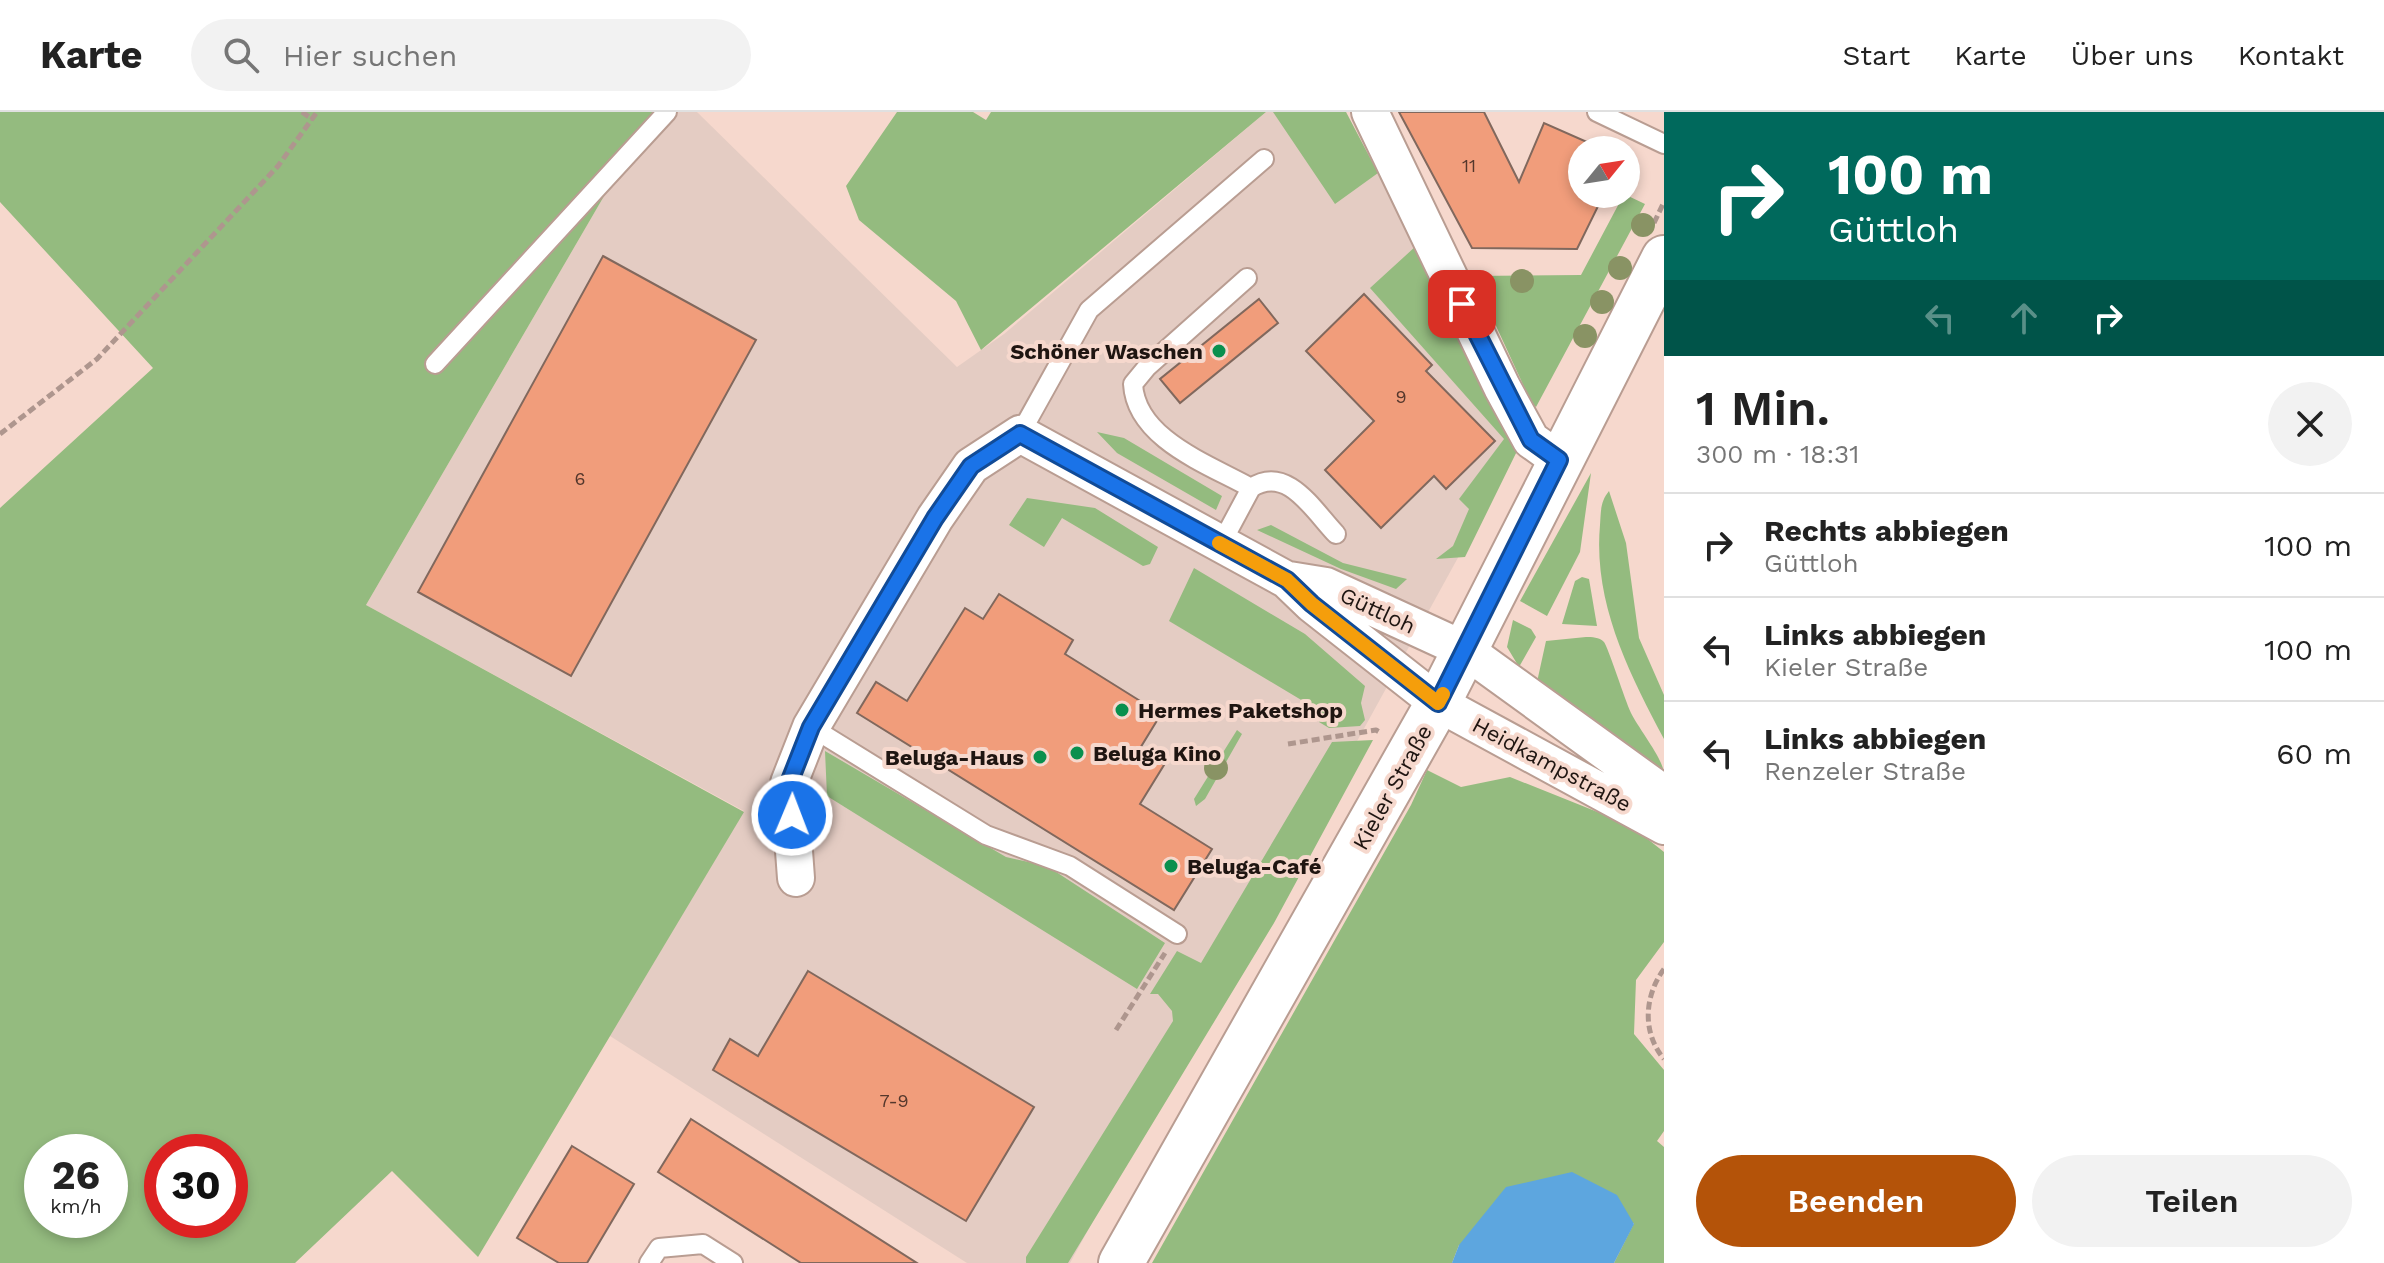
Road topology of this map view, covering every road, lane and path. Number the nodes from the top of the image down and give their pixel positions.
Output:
1 (302, 112) edge
2 (317, 112) edge
3 (667, 112) edge
4 (1370, 112) edge
5 (1597, 112) edge
6 (312, 119) junction
7 (1664, 144) edge
8 (1264, 159) dead end
9 (1664, 258) edge
10 (1247, 278) dead end
11 (435, 364) dead end
12 (0, 434) edge
13 (1020, 434) junction
14 (1559, 460) junction
15 (1251, 488) junction
16 (1336, 534) dead end
17 (1221, 544) junction
18 (1287, 580) junction
19 (1465, 650) junction
20 (1438, 703) junction
21 (811, 727) junction
22 (1376, 730) dead end
23 (1288, 744) dead end
24 (1664, 794) edge
25 (1664, 826) edge
26 (796, 878) dead end
27 (1177, 934) joint
28 (1664, 969) edge
29 (1116, 1030) dead end
30 (1664, 1059) edge
31 (649, 1263) edge
32 (733, 1263) edge
33 (1121, 1263) edge

1 - 6 path
2 - 6 path
3 - 11 lane
4 - 14 street
5 - 7 lane
6 - 12 path
8 - 13 lane
9 - 14 main road, Kieler Straße
10 - 15 lane
13 - 17 street, Güttloh
13 - 21 street
14 - 19 main road, Kieler Straße
15 - 16 lane
15 - 17 lane
17 - 18 street, Güttloh
18 - 19 street, Güttloh
18 - 20 street, Güttloh
19 - 20 main road, Kieler Straße
19 - 24 street, Heidkampstraße
20 - 25 street, Heidkampstraße
20 - 33 main road, Kieler Straße
21 - 26 street
21 - 27 lane
22 - 23 path
27 - 29 path
28 - 30 path
31 - 32 lane

